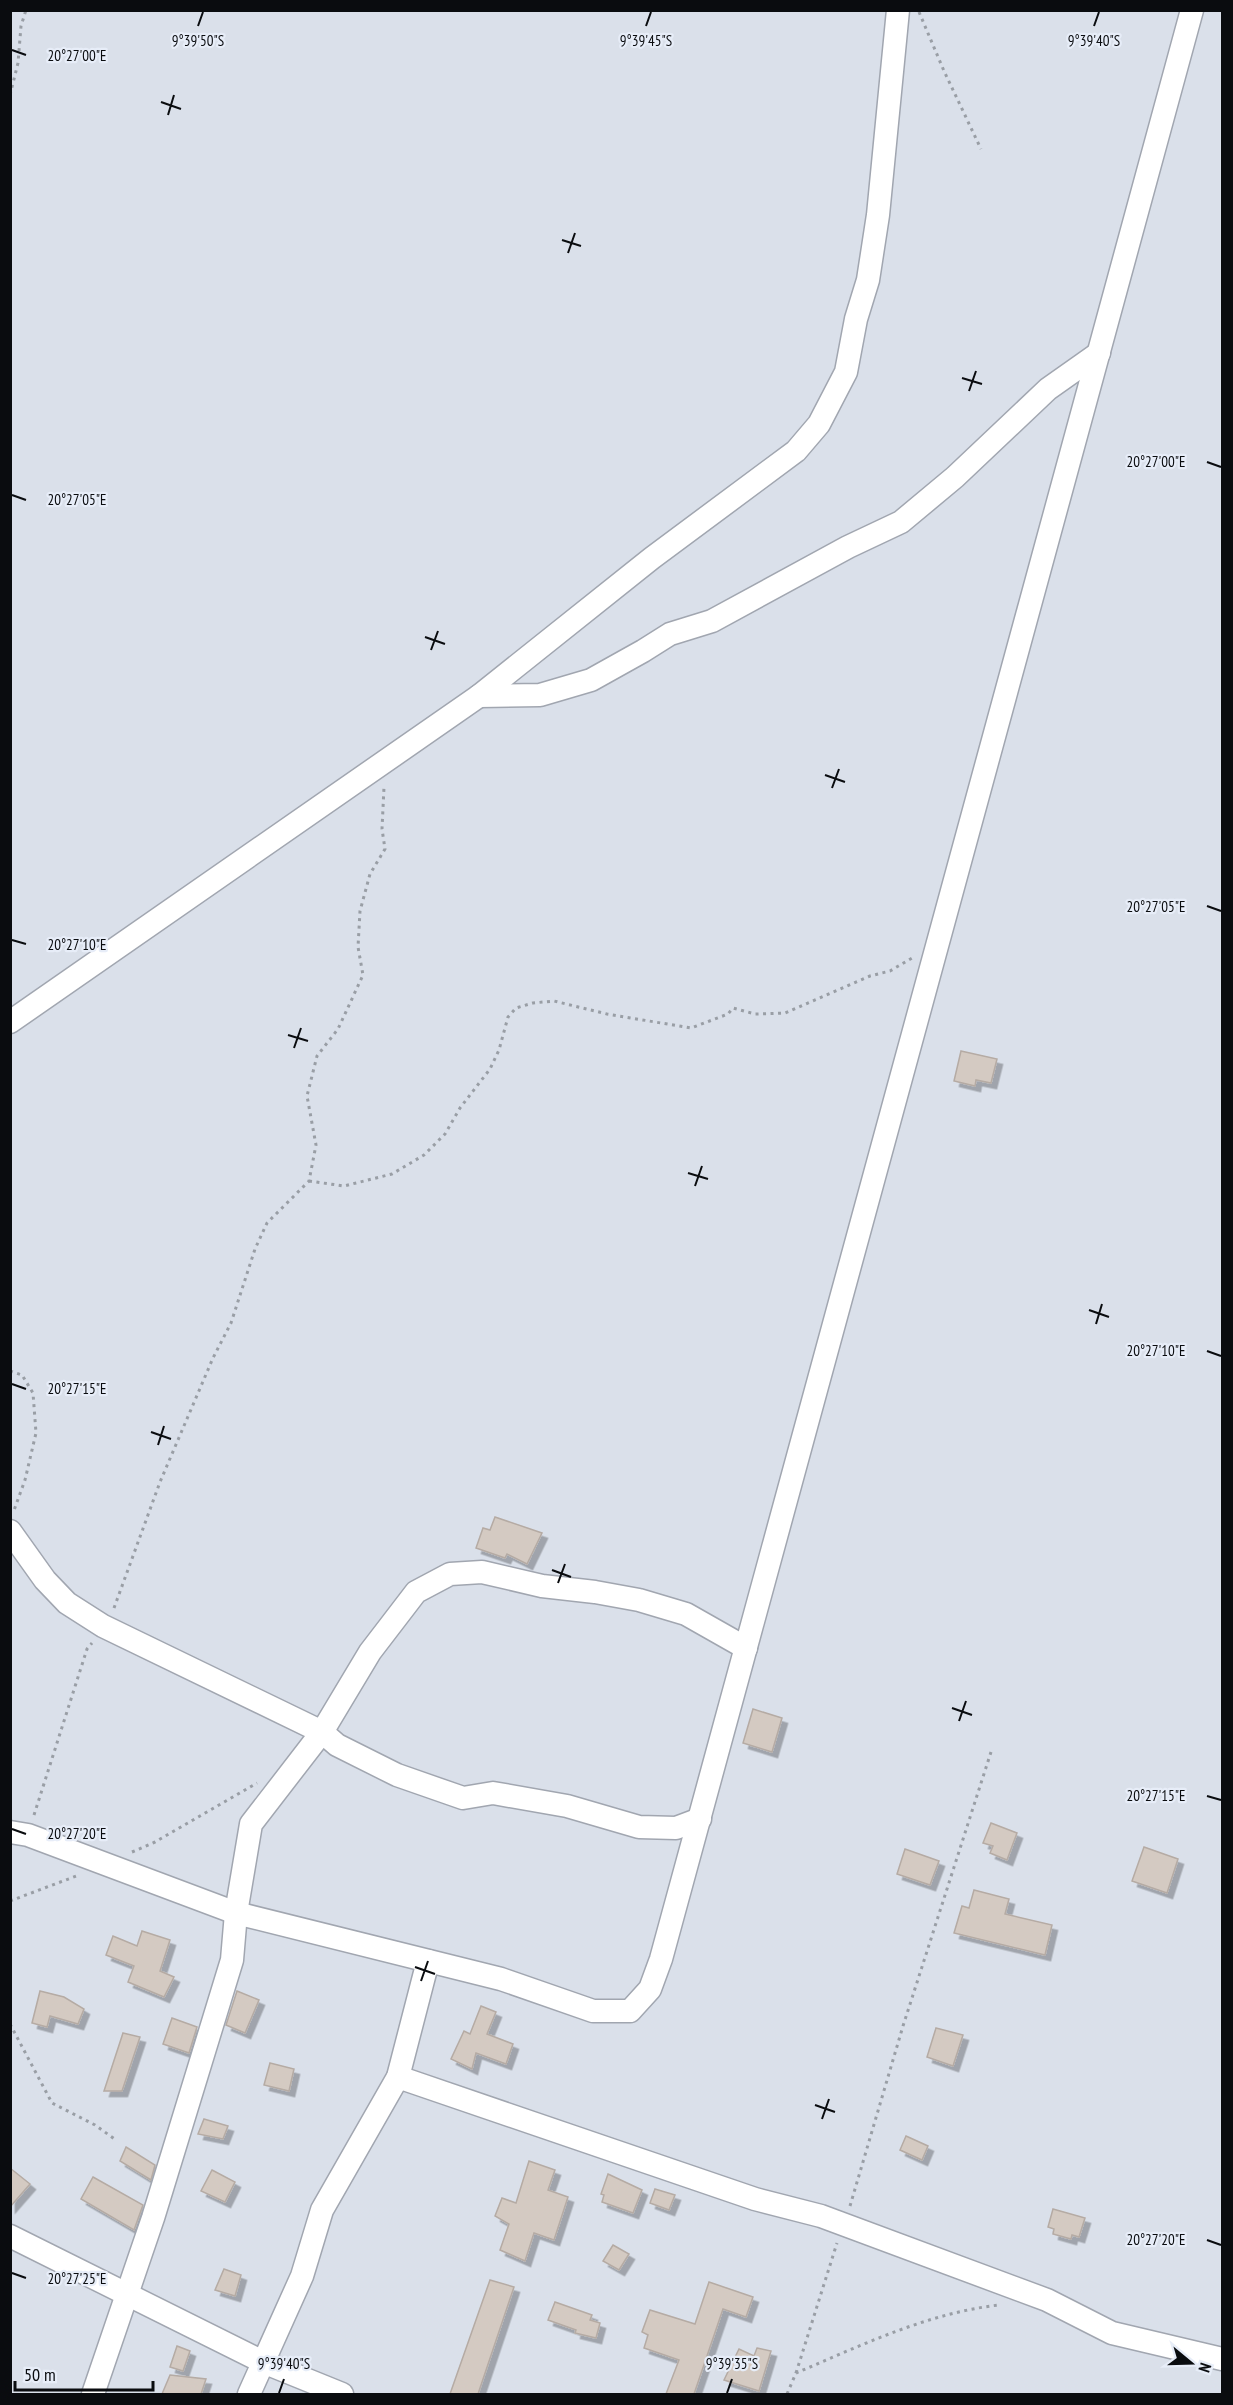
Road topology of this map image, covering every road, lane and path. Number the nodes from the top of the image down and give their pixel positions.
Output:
1 (26, 10) edge
2 (898, 10) edge
3 (919, 10) edge
4 (1192, 10) edge
5 (10, 95) edge
6 (981, 149) dead end
7 (1099, 353) junction
8 (479, 696) junction
9 (392, 757) junction
10 (940, 940) junction
11 (10, 1022) edge
12 (309, 1181) junction
13 (10, 1371) edge
14 (10, 1521) edge
15 (10, 1531) edge
16 (108, 1628) junction
17 (746, 1648) junction
18 (322, 1732) junction
19 (991, 1752) dead end
20 (262, 1781) dead end
21 (700, 1819) junction
22 (19, 1834) edge
23 (106, 1864) junction
24 (10, 1901) edge
25 (236, 1913) junction
26 (428, 1961) junction
27 (10, 2024) edge
28 (398, 2077) junction
29 (116, 2140) dead end
30 (844, 2224) junction
31 (10, 2236) edge
32 (128, 2293) junction
33 (1004, 2305) dead end
34 (1222, 2359) edge
35 (263, 2362) junction
36 (796, 2373) junction
37 (93, 2394) edge
38 (249, 2394) edge
39 (342, 2394) edge
40 (787, 2394) edge

1 - 5 path
2 - 8 street
3 - 6 path
4 - 7 street
7 - 8 street
7 - 10 street
8 - 9 street
9 - 11 street
9 - 12 path
10 - 12 path
10 - 17 street
12 - 16 path
13 - 14 path
15 - 16 street
16 - 18 street
16 - 22 path
17 - 18 street
17 - 21 street
18 - 21 street
18 - 25 street
19 - 30 path
20 - 23 path
21 - 26 street
22 - 23 street
23 - 24 path
23 - 25 street
25 - 26 street
25 - 32 street
26 - 28 street
27 - 29 path
28 - 30 street
28 - 35 street
30 - 34 street
30 - 36 path
31 - 32 street
32 - 35 street
32 - 37 street
33 - 36 path
35 - 38 street
35 - 39 street
36 - 40 path

